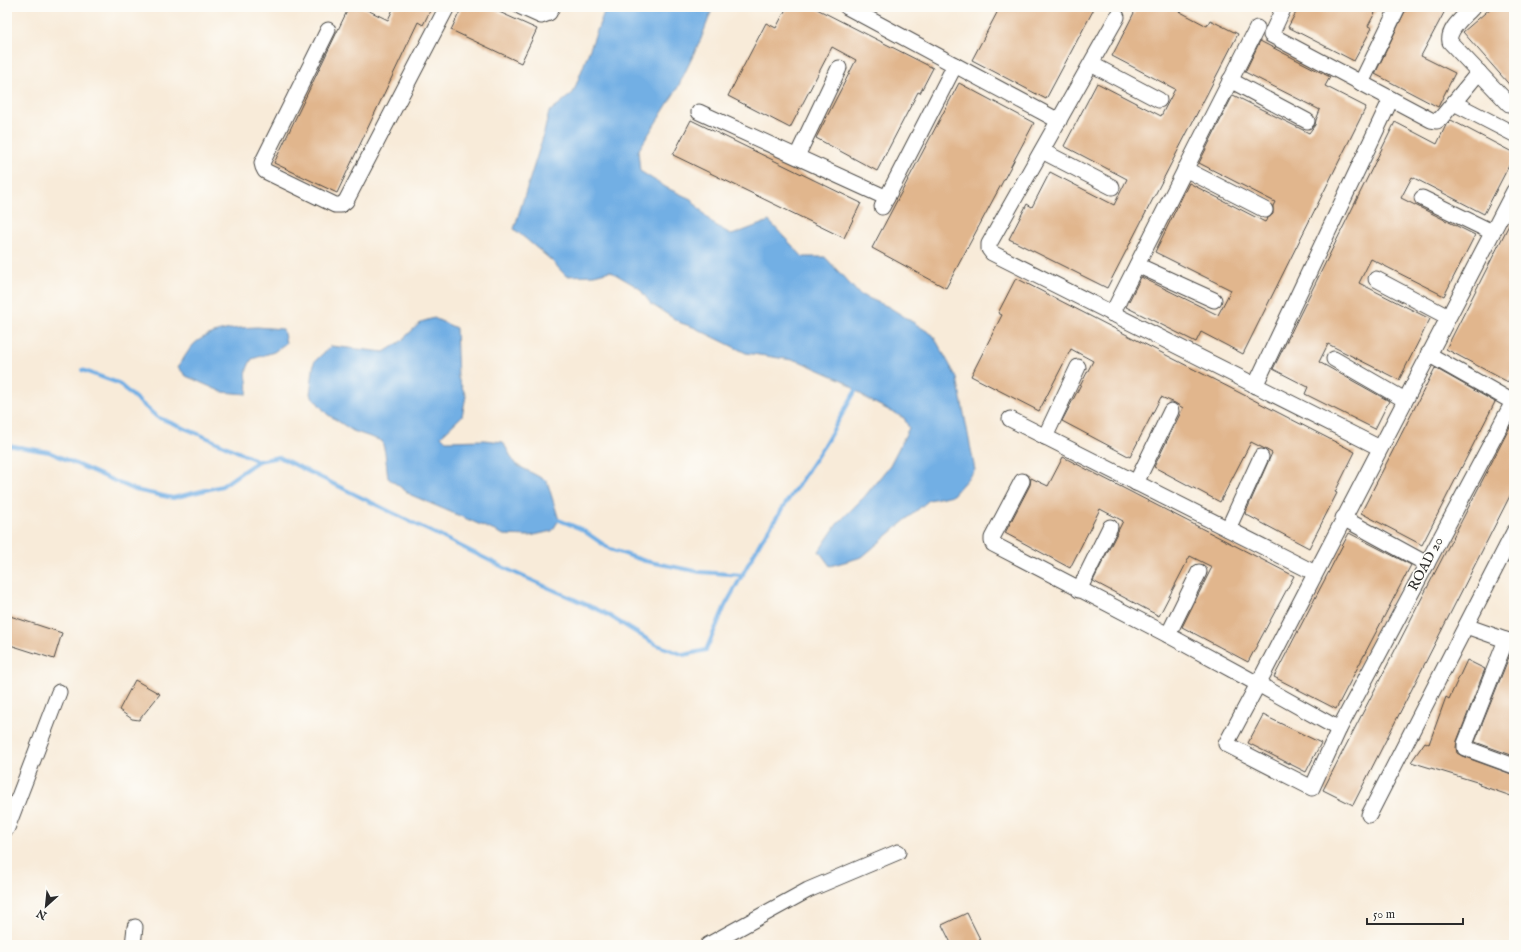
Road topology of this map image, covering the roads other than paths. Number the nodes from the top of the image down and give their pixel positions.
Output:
1 (447, 7) edge
2 (521, 7) edge
3 (552, 7) edge
4 (847, 7) edge
5 (1284, 7) edge
6 (1398, 7) edge
7 (1473, 7) edge
8 (1117, 17) dead end
9 (1256, 28) dead end
10 (328, 30) dead end
11 (1091, 64) junction
12 (955, 65) junction
13 (839, 68) dead end
14 (1478, 72) junction
15 (1230, 80) junction
16 (1361, 83) junction
17 (1391, 99) junction
18 (1159, 100) dead end
19 (1454, 103) junction
20 (1512, 105) edge
21 (699, 112) dead end
22 (1059, 121) junction
23 (1307, 121) dead end
24 (1514, 134) edge
25 (1042, 151) junction
26 (797, 156) junction
27 (1185, 169) junction
28 (1112, 187) dead end
29 (1514, 190) edge
30 (1422, 198) dead end
31 (1265, 210) dead end
32 (1492, 232) junction
33 (1137, 264) junction
34 (1376, 279) dead end
35 (1214, 300) dead end
36 (1112, 314) junction
37 (1448, 317) junction
38 (1428, 354) junction
39 (1334, 359) dead end
40 (1078, 367) dead end
41 (1255, 386) junction
42 (1405, 400) junction
43 (1513, 401) edge
44 (1171, 411) dead end
45 (1010, 419) dead end
46 (1045, 437) junction
47 (1380, 448) junction
48 (1261, 457) dead end
49 (1022, 481) dead end
50 (1136, 483) junction
51 (1343, 518) junction
52 (1110, 527) dead end
53 (1228, 529) junction
54 (1514, 532) edge
55 (1507, 561) edge
56 (1427, 564) junction
57 (1199, 572) dead end
58 (1315, 573) junction
59 (1080, 590) junction
60 (1466, 626) junction
61 (1168, 635) junction
62 (1510, 642) edge
63 (1258, 684) junction
64 (59, 692) dead end
65 (1338, 729) junction
66 (1514, 766) edge
67 (1369, 815) dead end
68 (7, 828) edge
69 (898, 852) dead end
70 (135, 928) dead end
71 (133, 945) edge
72 (708, 945) edge

1 - 10 street
2 - 3 street
4 - 12 street
5 - 16 street
6 - 16 street
7 - 14 street
8 - 11 street
9 - 15 street
11 - 18 street
11 - 22 street
12 - 22 street
12 - 26 street
13 - 26 street
14 - 19 street
14 - 20 street
15 - 23 street
15 - 27 street
16 - 17 street
17 - 19 street
17 - 41 street
19 - 24 street
21 - 26 street
22 - 25 street
25 - 28 street
25 - 36 street
27 - 31 street
27 - 33 street
29 - 32 street
30 - 32 street
32 - 37 street
33 - 35 street
33 - 36 street
34 - 37 street
36 - 41 street
37 - 38 street
38 - 42 street
38 - 43 street
39 - 42 street
40 - 46 street
41 - 47 street
42 - 47 street
43 - 56 street, ROAD 20
44 - 50 street
45 - 46 street
46 - 50 street
47 - 51 street
48 - 53 street
49 - 59 street
50 - 53 street
51 - 56 street
51 - 58 street
52 - 59 street
53 - 58 street
54 - 55 street
55 - 60 street
56 - 65 street, ROAD 20
57 - 61 street
58 - 63 street
59 - 61 street
60 - 62 street
60 - 67 street
61 - 63 street
62 - 66 street
63 - 65 street
63 - 65 street, ROAD 20
64 - 68 street
69 - 72 street
70 - 71 street

